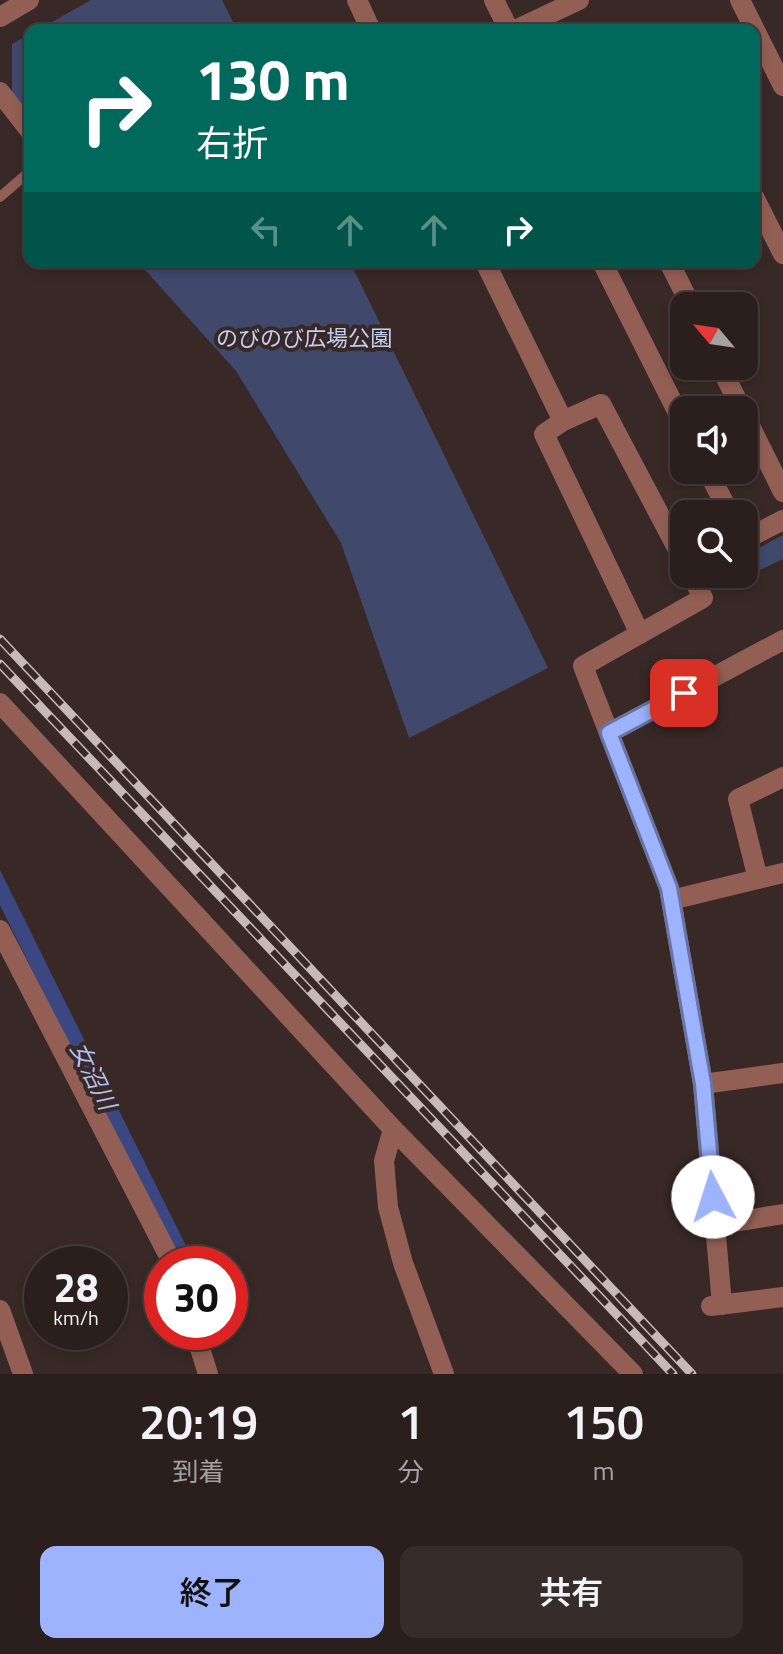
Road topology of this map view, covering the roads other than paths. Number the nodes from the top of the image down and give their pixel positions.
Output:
1 (27, 0) edge
2 (357, 0) edge
3 (494, 0) edge
4 (579, 0) edge
5 (740, 0) edge
6 (0, 17) edge
7 (549, 23) edge
8 (368, 24) edge
9 (508, 24) edge
10 (743, 24) edge
11 (760, 52) edge
12 (783, 86) edge
13 (0, 92) edge
14 (24, 123) edge
15 (24, 176) edge
16 (0, 197) edge
17 (760, 209) edge
18 (783, 254) edge
19 (488, 268) edge
20 (605, 268) edge
21 (672, 268) edge
22 (684, 292) edge
23 (670, 397) edge
24 (563, 421) junction
25 (758, 442) edge
26 (783, 492) edge
27 (783, 520) edge
28 (758, 533) edge
29 (670, 535) edge
30 (698, 588) edge
31 (640, 634) junction
32 (783, 640) edge
33 (0, 703) edge
34 (609, 733) junction
35 (783, 777) edge
36 (783, 873) edge
37 (758, 879) junction
38 (671, 900) junction
39 (0, 930) edge
40 (783, 1073) edge
41 (703, 1084) junction
42 (393, 1129) junction
43 (783, 1214) edge
44 (716, 1225) junction
45 (164, 1246) edge
46 (783, 1297) edge
47 (0, 1310) edge
48 (201, 1350) edge
49 (23, 1374) edge
50 (208, 1374) edge
51 (444, 1374) edge
52 (633, 1374) edge

1 - 6 street
2 - 8 street
3 - 9 street
4 - 7 street
5 - 10 street
11 - 12 street
13 - 14 street
15 - 16 lane
17 - 18 street
19 - 24 street
20 - 23 street
21 - 22 street
24 - 29 street
24 - 31 street
25 - 26 street
27 - 28 street
30 - 31 street
31 - 34 street
32 - 34 street
33 - 42 street
34 - 38 street
35 - 37 street
36 - 37 street
37 - 38 street
38 - 41 street
39 - 45 street
40 - 41 street
41 - 44 street
42 - 51 street
42 - 52 street
43 - 44 street
44 - 46 street
47 - 49 street
48 - 50 street

